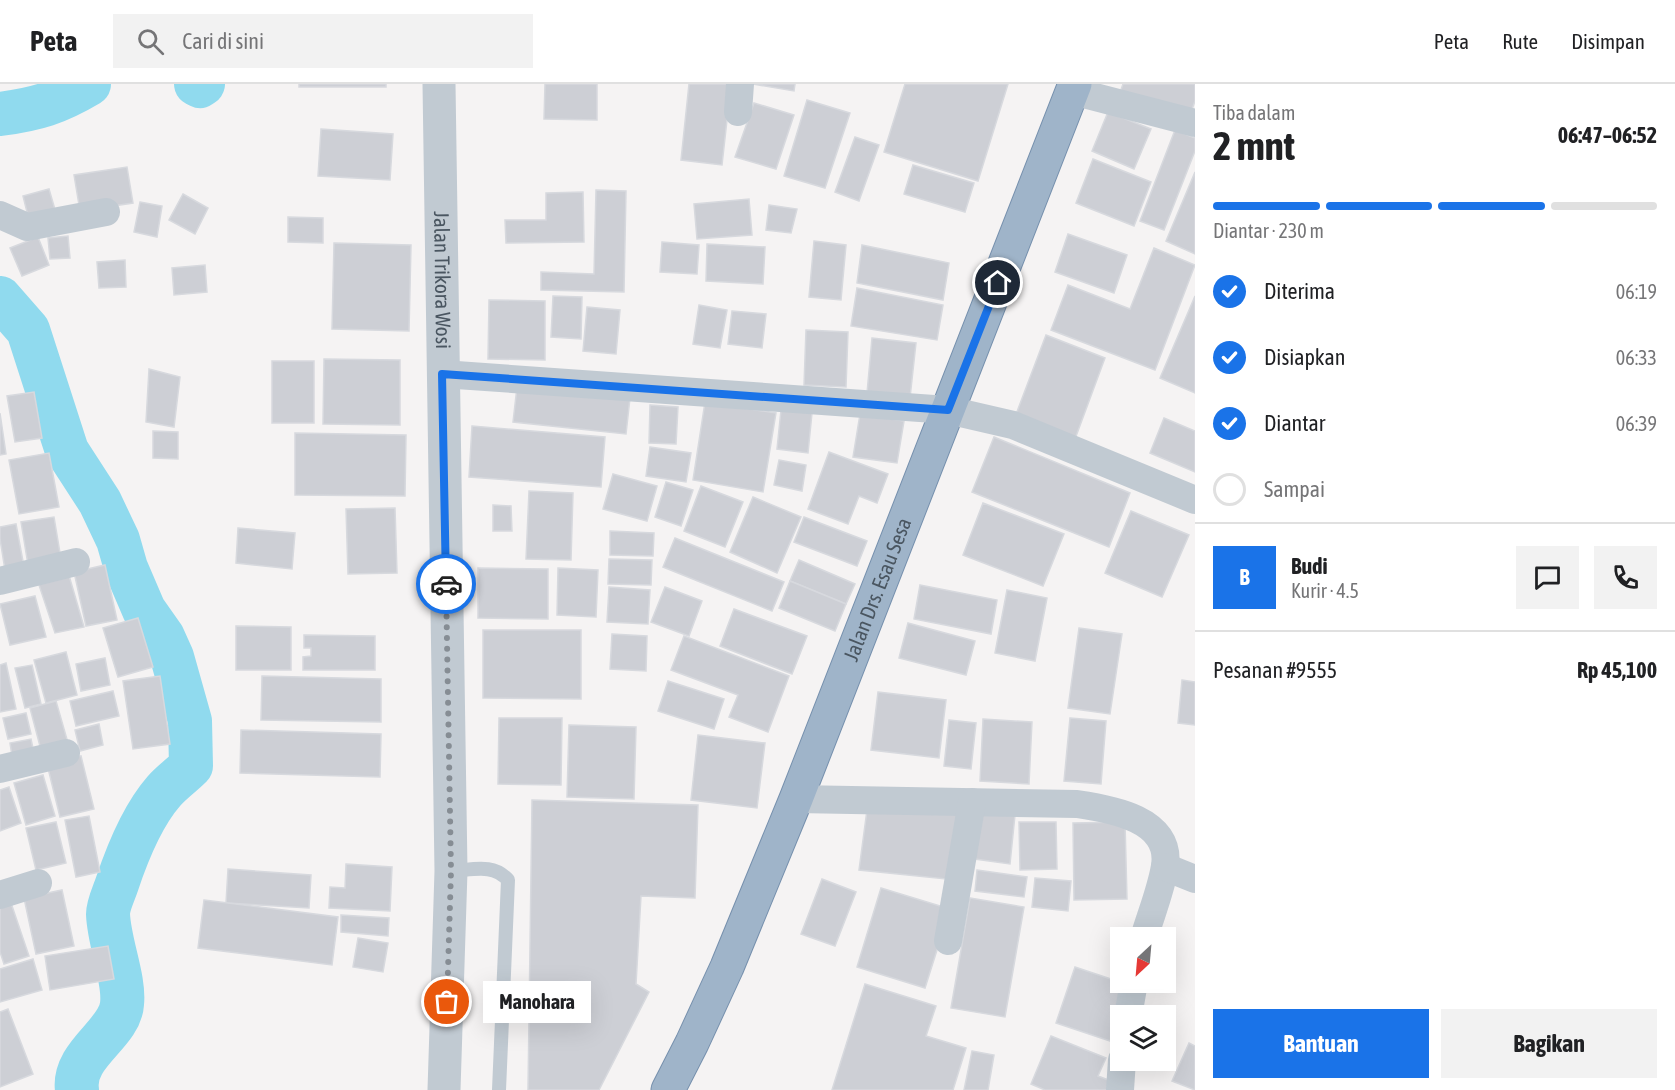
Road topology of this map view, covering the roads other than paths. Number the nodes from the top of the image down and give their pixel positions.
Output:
1 (439, 84) edge
2 (740, 84) edge
3 (1074, 88) edge
4 (738, 112) dead end
5 (1195, 123) edge
6 (106, 212) dead end
7 (0, 215) edge
8 (442, 374) junction
9 (948, 410) junction
10 (1195, 500) edge
11 (76, 562) dead end
12 (0, 581) edge
13 (66, 753) dead end
14 (0, 769) edge
15 (796, 799) junction
16 (972, 802) junction
17 (1165, 867) junction
18 (451, 871) junction
19 (1195, 879) edge
20 (38, 883) dead end
21 (0, 895) edge
22 (1147, 927) edge
23 (948, 941) dead end
24 (1121, 1071) edge
25 (444, 1090) edge
26 (500, 1090) edge
27 (668, 1090) edge
28 (1120, 1090) edge

1 - 8 street, Jalan Trikora Wosi
2 - 4 street
3 - 5 street
3 - 9 highway, Jalan Drs. Esau Sesa
6 - 7 street
8 - 9 street
8 - 18 street, Jalan Trikora Wosi
9 - 10 street
9 - 15 highway, Jalan Drs. Esau Sesa
11 - 12 street
13 - 14 street
15 - 16 street
15 - 27 highway, Jalan Drs. Esau Sesa
16 - 17 street
16 - 23 street
17 - 19 street
17 - 22 street
18 - 25 street, Jalan Trikora Wosi
18 - 26 lane
20 - 21 street
24 - 28 street

